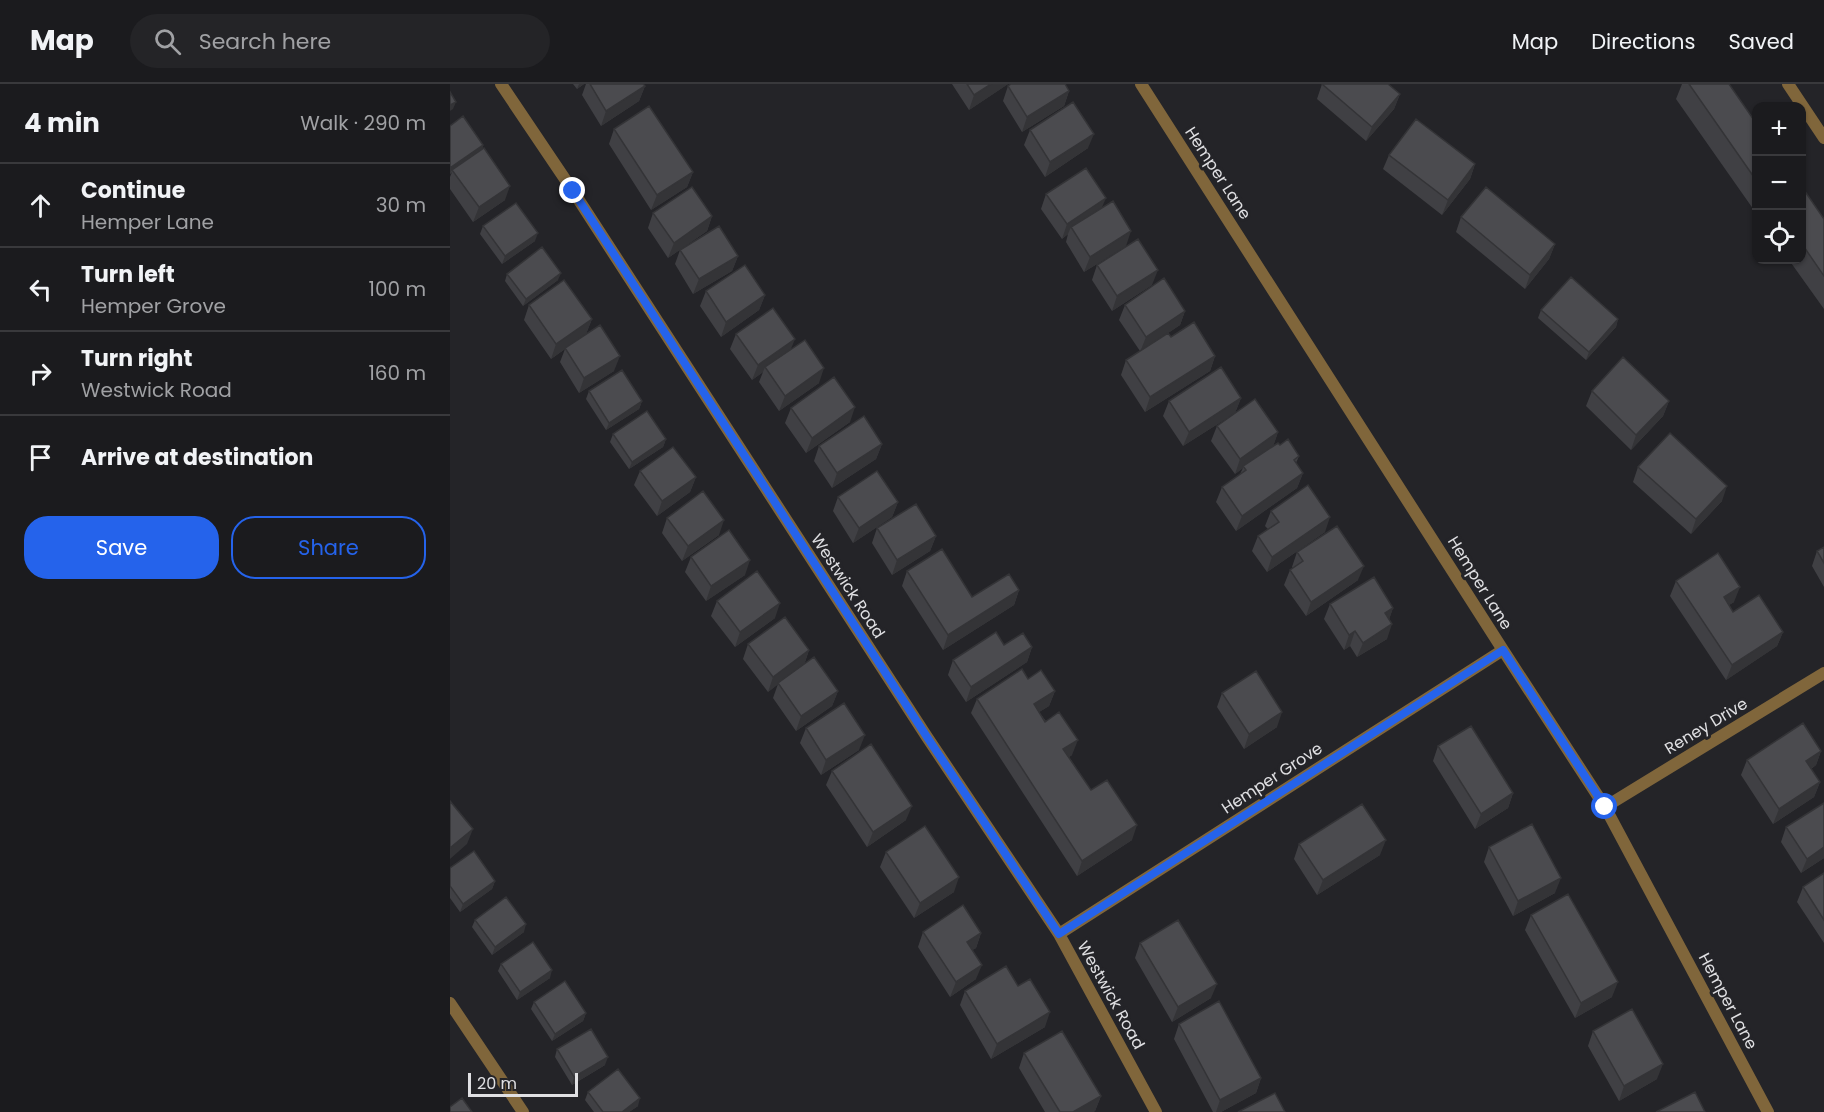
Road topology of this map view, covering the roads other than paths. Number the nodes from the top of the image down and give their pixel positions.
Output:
1 (501, 84) edge
2 (1141, 84) edge
3 (1788, 84) edge
4 (1824, 138) edge
5 (1503, 650) junction
6 (1824, 673) edge
7 (1605, 807) junction
8 (1059, 934) junction
9 (450, 1003) edge
10 (523, 1112) edge
11 (1156, 1112) edge
12 (1768, 1112) edge

1 - 8 street, Westwick Road
2 - 5 street, Hemper Lane
3 - 4 street
5 - 7 street, Hemper Lane
5 - 8 street, Hemper Grove
6 - 7 street, Reney Drive
7 - 12 street, Hemper Lane
8 - 11 street, Westwick Road
9 - 10 street

